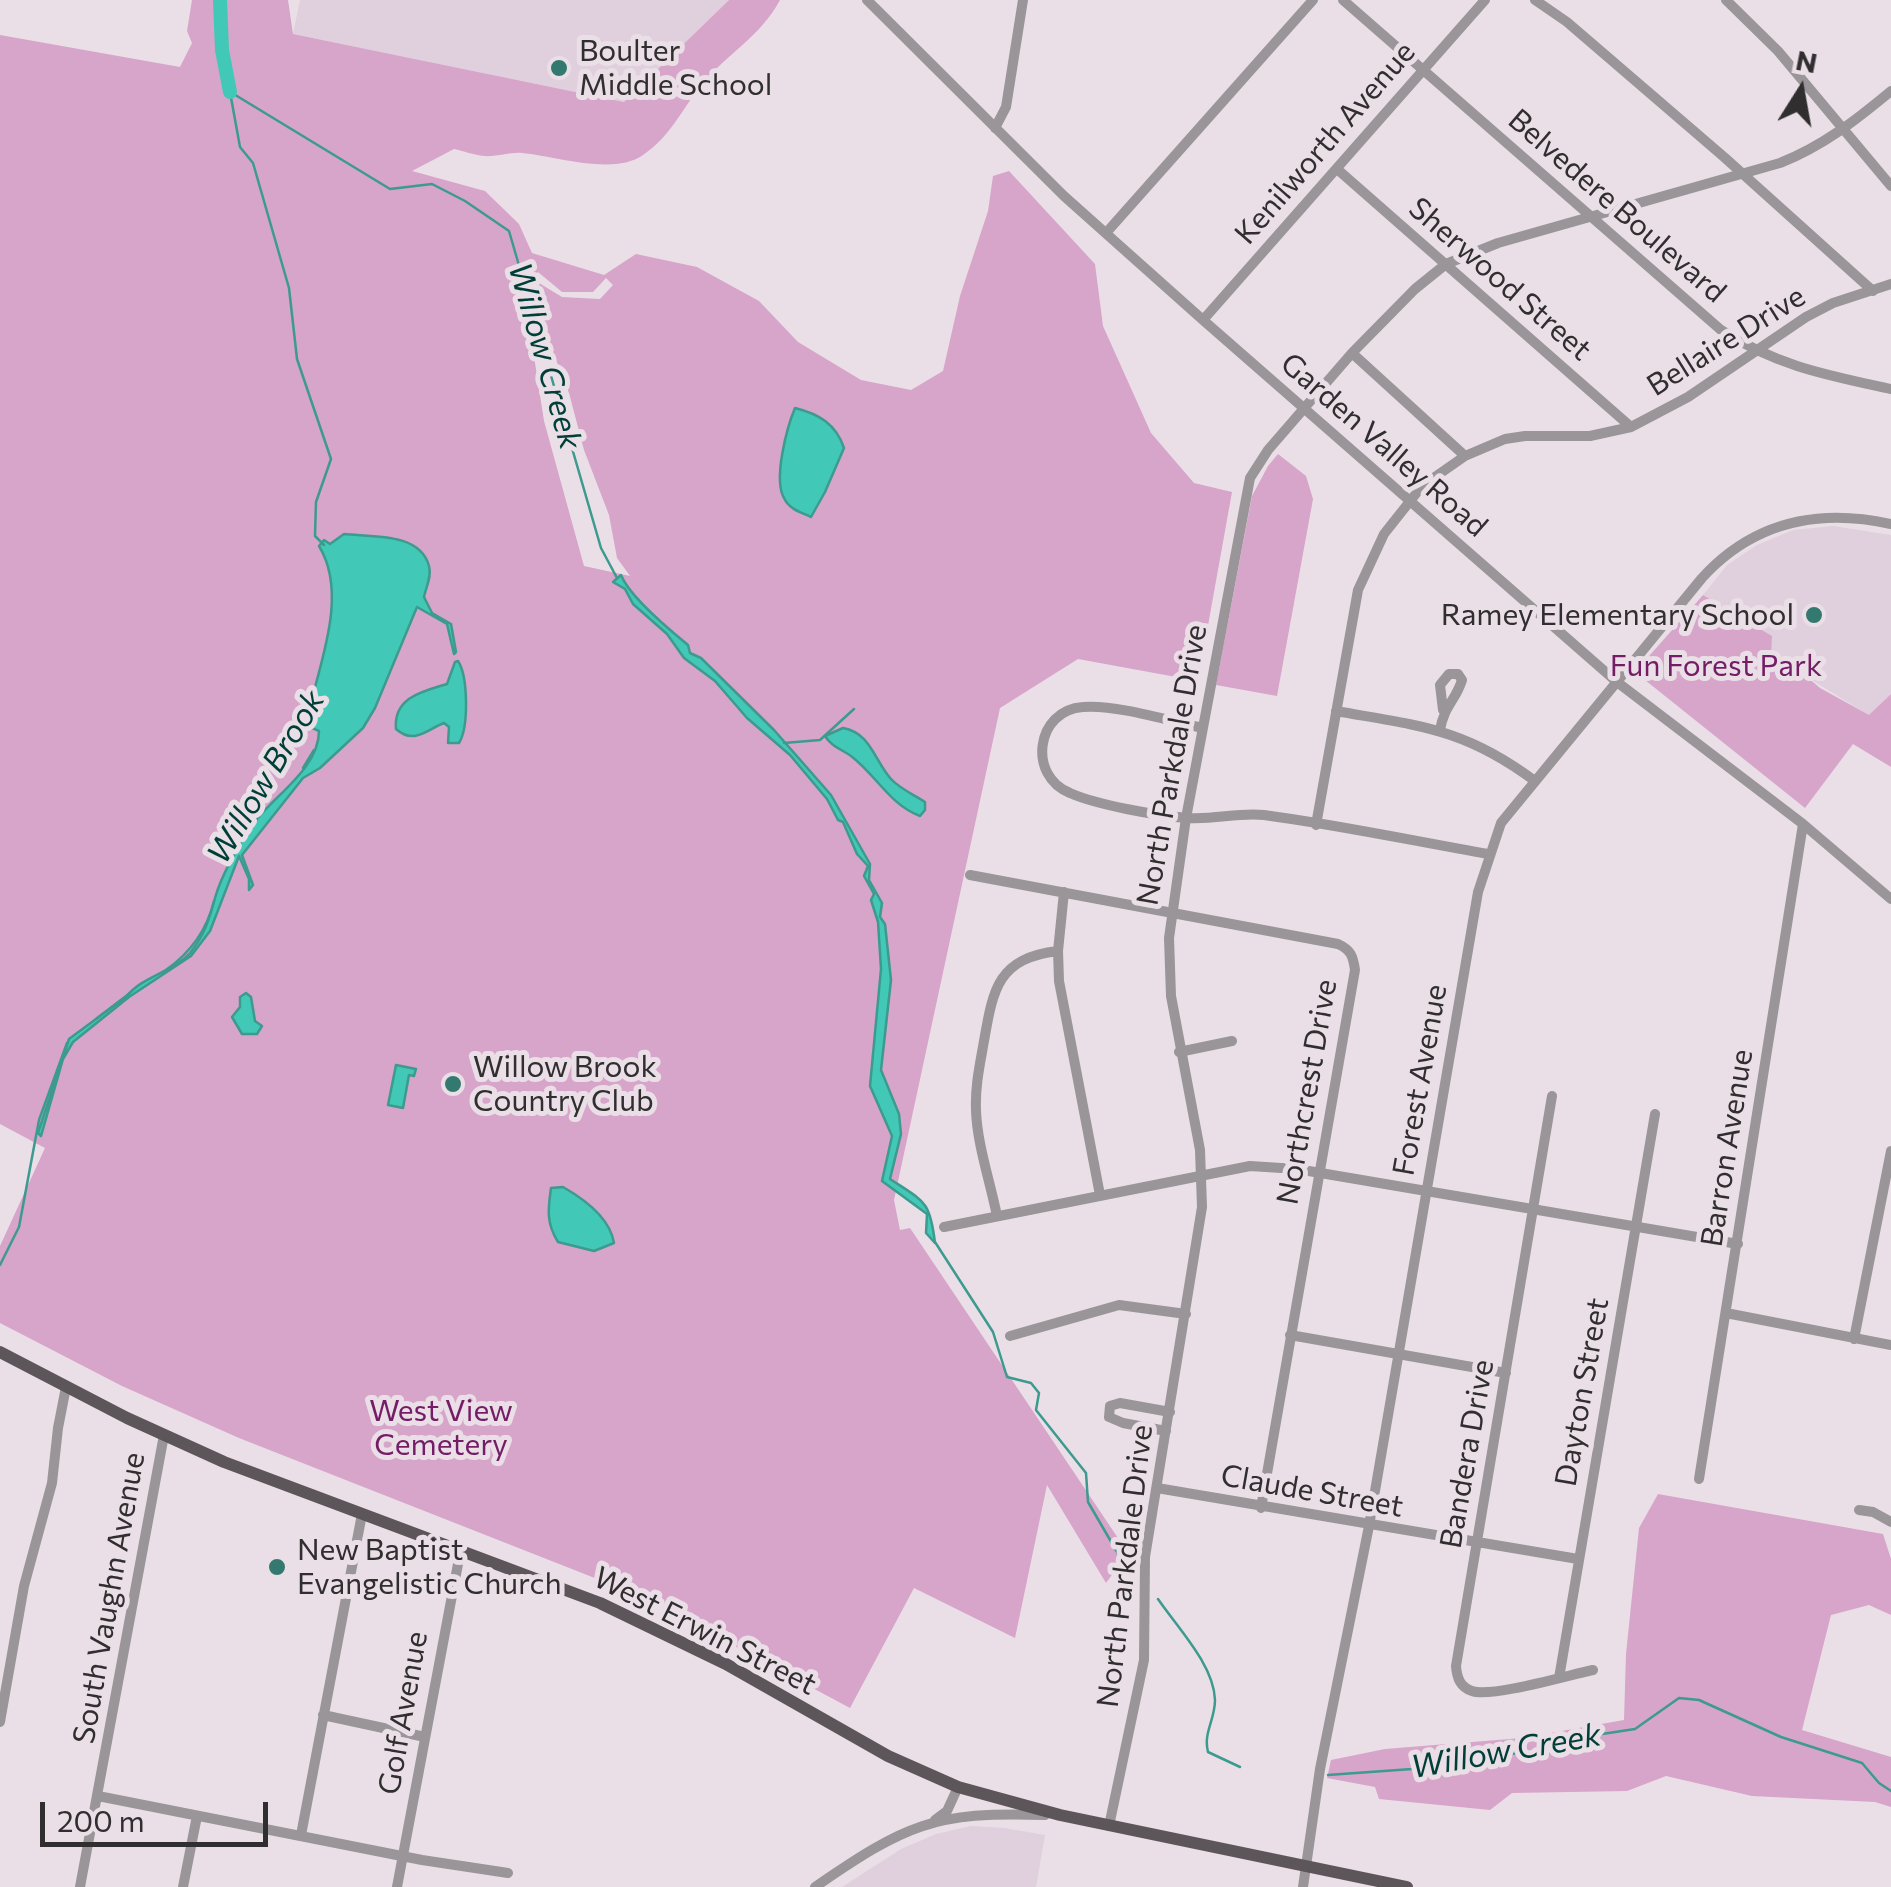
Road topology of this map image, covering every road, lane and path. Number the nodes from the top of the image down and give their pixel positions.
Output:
1 (868, 0) edge
2 (1022, 0) edge
3 (1312, 0) edge
4 (1343, 0) edge
5 (1485, 0) edge
6 (1535, 0) edge
7 (1726, 0) edge
8 (1424, 69) junction
9 (1891, 91) edge
10 (995, 128) junction
11 (1844, 130) junction
12 (1336, 168) junction
13 (1742, 175) junction
14 (1891, 186) edge
15 (1592, 217) junction
16 (1106, 233) junction
17 (1446, 264) junction
18 (1891, 284) edge
19 (1874, 290) junction
20 (1203, 320) junction
21 (1754, 352) junction
22 (1352, 353) junction
23 (1891, 389) edge
24 (1305, 408) junction
25 (1631, 427) junction
26 (1465, 456) junction
27 (1408, 500) junction
28 (1891, 524) edge
29 (1617, 682) junction
30 (1443, 710) dead end
31 (1336, 711) junction
32 (1202, 728) junction
33 (1440, 730) junction
34 (1534, 780) junction
35 (1186, 818) junction
36 (1316, 824) junction
37 (1804, 824) junction
38 (1488, 854) junction
39 (970, 875) dead end
40 (1064, 892) junction
41 (1891, 899) edge
42 (1171, 912) junction
43 (1058, 951) junction
44 (1232, 1042) dead end
45 (1179, 1052) junction
46 (1552, 1096) dead end
47 (1655, 1114) dead end
48 (1891, 1152) edge
49 (1318, 1174) junction
50 (1202, 1175) junction
51 (1427, 1191) junction
52 (1100, 1195) junction
53 (1534, 1208) junction
54 (997, 1216) junction
55 (944, 1227) dead end
56 (1636, 1227) junction
57 (1738, 1244) junction
58 (1726, 1313) junction
59 (1186, 1314) junction
60 (1290, 1335) junction
61 (1010, 1336) dead end
62 (1854, 1338) junction
63 (1891, 1346) edge
64 (0, 1352) edge
65 (1399, 1354) junction
66 (1506, 1373) junction
67 (66, 1387) junction
68 (1170, 1412) junction
69 (1166, 1431) junction
70 (164, 1435) junction
71 (1699, 1479) dead end
72 (1157, 1488) junction
73 (1261, 1508) junction
74 (1859, 1510) dead end
75 (362, 1514) junction
76 (1891, 1522) edge
77 (1369, 1526) junction
78 (1477, 1544) junction
79 (461, 1548) junction
80 (1578, 1559) junction
81 (0, 1655) edge
82 (13, 1657) junction
83 (1593, 1670) dead end
84 (1558, 1678) junction
85 (323, 1715) junction
86 (0, 1722) edge
87 (425, 1737) junction
88 (958, 1787) junction
89 (98, 1796) junction
90 (197, 1816) junction
91 (1060, 1816) junction
92 (934, 1820) junction
93 (1110, 1826) junction
94 (300, 1835) junction
95 (403, 1857) junction
96 (1304, 1866) junction
97 (508, 1873) dead end
98 (80, 1887) edge
99 (183, 1887) edge
100 (397, 1887) edge
101 (814, 1887) edge
102 (1303, 1887) edge
103 (1407, 1887) edge

1 - 10 street, Garden Valley Road
2 - 10 street
3 - 16 street
4 - 8 street, Belvedere Boulevard
5 - 8 street, Kenilworth Avenue
6 - 13 street
7 - 11 street
8 - 12 street, Kenilworth Avenue
8 - 15 street, Belvedere Boulevard
9 - 11 street, North Parkdale Drive
10 - 16 street, Garden Valley Road
11 - 13 street, North Parkdale Drive
11 - 14 street
12 - 17 street, Sherwood Street
12 - 20 street, Kenilworth Avenue
13 - 15 street, North Parkdale Drive
13 - 19 street
15 - 17 street, North Parkdale Drive
15 - 21 street, Belvedere Boulevard
16 - 20 street, Garden Valley Road
17 - 22 street, North Parkdale Drive
17 - 25 street, Sherwood Street
18 - 19 street, Bellaire Drive
19 - 21 street, Bellaire Drive
20 - 24 street, Garden Valley Road
21 - 23 street, Belvedere Boulevard
21 - 25 street, Bellaire Drive
22 - 24 street, North Parkdale Drive
22 - 26 street
24 - 27 street, Garden Valley Road
24 - 32 street, North Parkdale Drive
25 - 26 street, Bellaire Drive
26 - 27 street, Bellaire Drive
27 - 29 street, Garden Valley Road
27 - 31 street, Bellaire Drive
28 - 29 street, Forest Avenue
29 - 34 street, Forest Avenue
29 - 37 street, Garden Valley Road
30 - 33 street
31 - 33 street
31 - 36 street, Bellaire Drive
32 - 35 street, North Parkdale Drive
32 - 35 street
33 - 34 street
34 - 38 street, Forest Avenue
35 - 36 street
35 - 42 street, North Parkdale Drive
36 - 38 street
37 - 41 street, Garden Valley Road
37 - 57 street, Barron Avenue
38 - 51 street, Forest Avenue
39 - 40 street, Northcrest Drive
40 - 42 street, Northcrest Drive
40 - 43 street
42 - 45 street, North Parkdale Drive
42 - 49 street, Northcrest Drive
43 - 52 street
43 - 54 street
44 - 45 street
45 - 50 street, North Parkdale Drive
46 - 53 street, Bandera Drive
47 - 56 street, Dayton Street
48 - 62 street
49 - 50 street
49 - 51 street
49 - 60 street, Northcrest Drive
50 - 52 street
50 - 59 street, North Parkdale Drive
51 - 53 street
51 - 65 street, Forest Avenue
52 - 54 street
53 - 56 street
53 - 66 street, Bandera Drive
54 - 55 street
56 - 57 street
56 - 80 street, Dayton Street
57 - 58 street, Barron Avenue
58 - 62 street
58 - 71 street, Barron Avenue
59 - 61 street
59 - 68 street, North Parkdale Drive
60 - 65 street
60 - 73 street, Northcrest Drive
62 - 63 street
64 - 67 main road, West Erwin Street
65 - 66 street
65 - 77 street, Forest Avenue
66 - 78 street, Bandera Drive
67 - 70 main road, West Erwin Street
67 - 82 street
68 - 69 street, North Parkdale Drive
68 - 69 street
69 - 72 street, North Parkdale Drive
70 - 75 main road, West Erwin Street
70 - 89 street, South Vaughn Avenue
72 - 73 street, Claude Street
72 - 93 street, North Parkdale Drive
73 - 77 street, Claude Street
74 - 76 street
75 - 79 main road, West Erwin Street
75 - 85 street
77 - 78 street, Claude Street
77 - 96 street, Forest Avenue
78 - 80 street, Claude Street
78 - 84 street, Bandera Drive
79 - 87 street, Golf Avenue
79 - 88 main road, West Erwin Street
80 - 84 street, Dayton Street
81 - 82 street
82 - 86 street
83 - 84 street, Bandera Drive
85 - 87 street
85 - 94 street
87 - 95 street, Golf Avenue
88 - 91 main road, West Erwin Street
88 - 92 street
89 - 90 street
89 - 98 street, South Vaughn Avenue
90 - 94 street
90 - 99 street
91 - 92 street
91 - 93 main road, West Erwin Street
92 - 101 street
93 - 96 main road, West Erwin Street
94 - 95 street
95 - 97 street
95 - 100 street, Golf Avenue
96 - 102 street, Forest Avenue
96 - 103 main road, West Erwin Street

